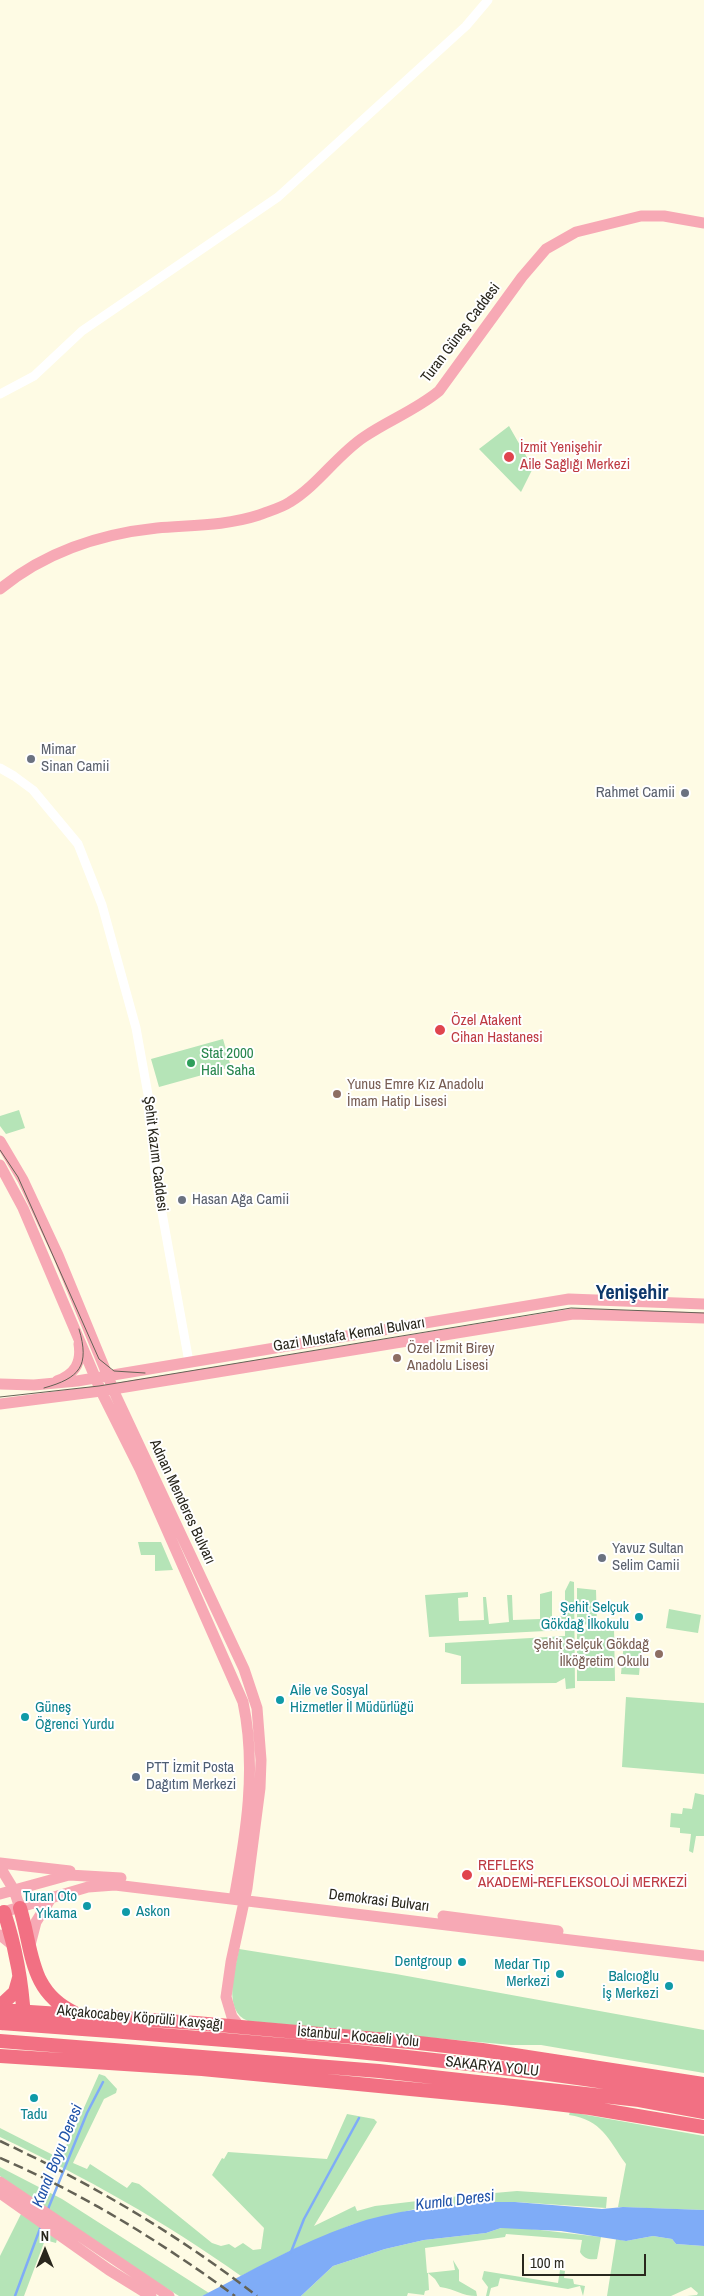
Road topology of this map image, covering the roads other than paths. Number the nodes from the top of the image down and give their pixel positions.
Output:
1 (488, 0) edge
2 (704, 223) edge
3 (0, 394) edge
4 (0, 589) edge
5 (0, 768) edge
6 (0, 1142) edge
7 (0, 1164) edge
8 (704, 1304) edge
9 (704, 1318) edge
10 (74, 1325) junction
11 (190, 1362) junction
12 (109, 1376) junction
13 (96, 1378) junction
14 (0, 1384) edge
15 (34, 1385) junction
16 (114, 1389) junction
17 (101, 1391) junction
18 (0, 1404) edge
19 (0, 1863) edge
20 (0, 1867) edge
21 (85, 1874) junction
22 (0, 1894) edge
23 (240, 1896) junction
24 (51, 1898) junction
25 (7, 1907) edge
26 (0, 1935) edge
27 (30, 1945) junction
28 (15, 1947) junction
29 (703, 1952) edge
30 (20, 1975) junction
31 (0, 2006) edge
32 (0, 2010) edge
33 (24, 2012) junction
34 (82, 2016) junction
35 (126, 2018) junction
36 (0, 2023) edge
37 (240, 2027) junction
38 (0, 2041) edge
39 (277, 2045) joint
40 (368, 2053) junction
41 (0, 2056) edge
42 (33, 2059) junction
43 (73, 2061) junction
44 (127, 2064) junction
45 (582, 2065) junction
46 (379, 2071) junction
47 (701, 2083) edge
48 (504, 2098) junction
49 (704, 2098) edge
50 (704, 2112) edge
51 (704, 2127) edge
52 (0, 2182) edge
53 (0, 2193) edge
54 (27, 2205) junction
55 (57, 2227) junction
56 (148, 2291) edge
57 (169, 2296) edge

1 - 3 street
2 - 4 main road, Turan Güneş Caddesi
5 - 11 street, Şehit Kazım Caddesi
6 - 12 main road, Adnan Menderes Bulvarı
7 - 10 main road, Adnan Menderes Bulvarı
8 - 11 main road, Gazi Mustafa Kemal Bulvarı
9 - 16 main road, Gazi Mustafa Kemal Bulvarı
10 - 13 main road, Adnan Menderes Bulvarı
10 - 15 main road
11 - 12 main road, Gazi Mustafa Kemal Bulvarı
12 - 13 main road, Gazi Mustafa Kemal Bulvarı
12 - 16 main road, Adnan Menderes Bulvarı
13 - 15 main road, Gazi Mustafa Kemal Bulvarı
13 - 17 main road, Adnan Menderes Bulvarı
14 - 15 main road, Gazi Mustafa Kemal Bulvarı
16 - 17 main road, Gazi Mustafa Kemal Bulvarı
16 - 23 main road, Adnan Menderes Bulvarı
17 - 18 main road, Gazi Mustafa Kemal Bulvarı
17 - 23 main road, Adnan Menderes Bulvarı
19 - 21 main road
20 - 25 main road
21 - 23 main road, Demokrasi Bulvarı
21 - 25 main road
21 - 25 main road, Demokrasi Bulvarı
22 - 25 main road
23 - 24 main road, Demokrasi Bulvarı
23 - 29 main road, Demokrasi Bulvarı
23 - 37 main road
24 - 25 main road, Demokrasi Bulvarı
24 - 27 main road
25 - 27 highway
25 - 28 highway
26 - 28 main road
27 - 34 highway
28 - 30 highway
30 - 31 highway
30 - 33 highway
32 - 33 highway
33 - 34 highway
33 - 42 highway
34 - 35 highway
34 - 43 highway
35 - 37 highway
35 - 44 highway
36 - 39 highway, Akçakocabey Köprülü Kavşağı
37 - 45 highway
38 - 46 highway, SAKARYA YOLU
39 - 40 highway, İstanbul - Kocaeli Yolu
40 - 45 highway
40 - 49 highway, İstanbul - Kocaeli Yolu
41 - 42 highway
42 - 43 highway
43 - 44 highway
44 - 48 highway
45 - 47 highway
46 - 48 highway
46 - 50 highway, SAKARYA YOLU
48 - 51 highway
52 - 54 main road
53 - 54 main road
54 - 55 main road
55 - 56 main road
55 - 56 main road
56 - 57 main road

